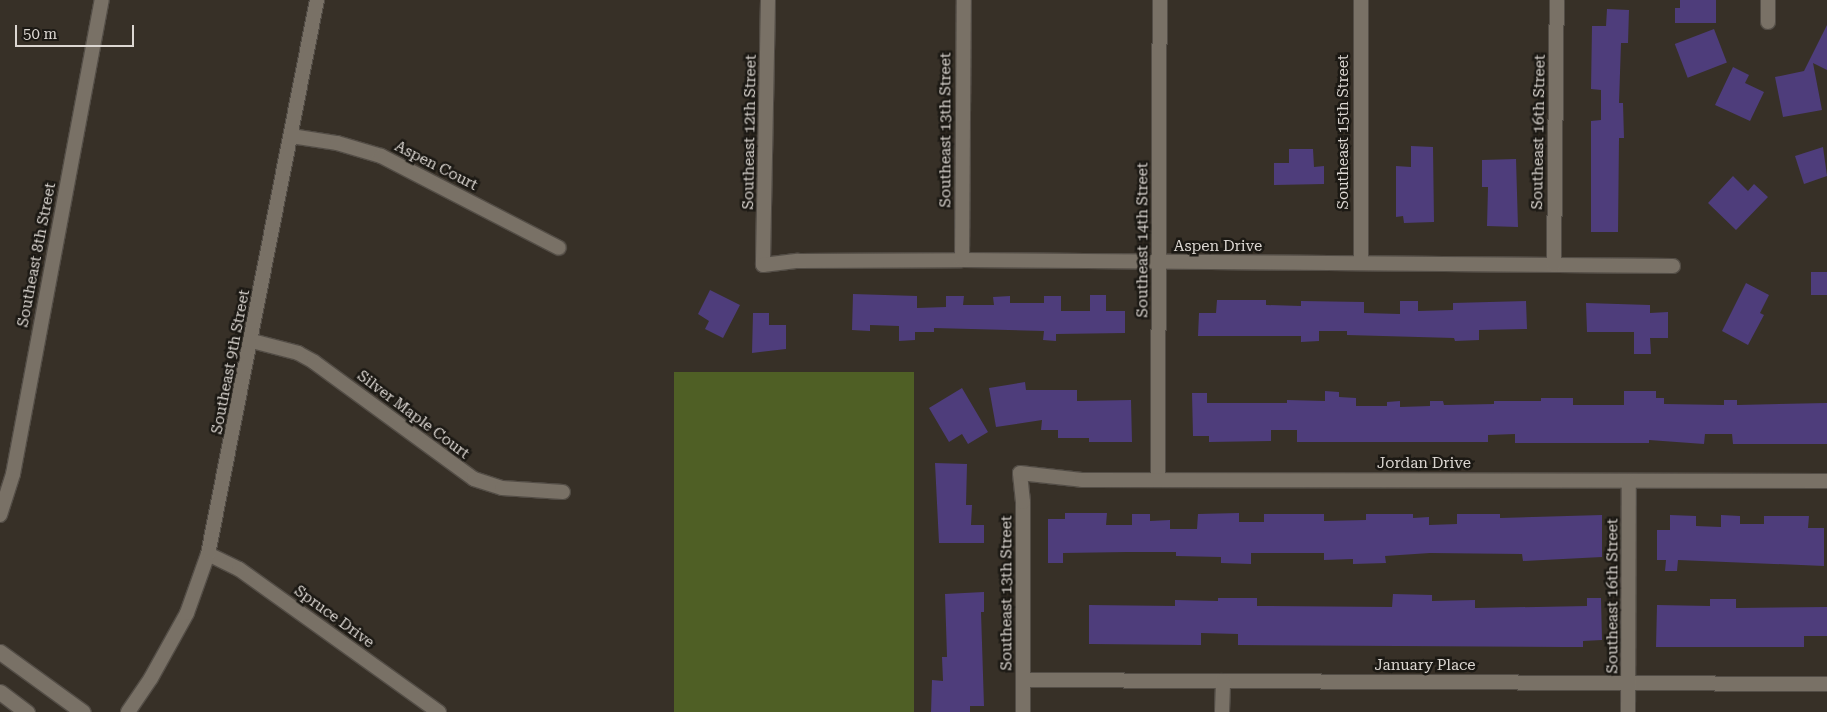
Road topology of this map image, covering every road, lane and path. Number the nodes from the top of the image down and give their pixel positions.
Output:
1 (102, 0) edge
2 (317, 0) edge
3 (768, 0) edge
4 (964, 0) edge
5 (1160, 0) edge
6 (1361, 0) edge
7 (1557, 0) edge
8 (1768, 0) edge
9 (1768, 22) dead end
10 (291, 136) junction
11 (559, 248) dead end
12 (962, 260) junction
13 (1160, 264) junction
14 (1361, 264) junction
15 (763, 265) joint
16 (1554, 265) junction
17 (1673, 266) dead end
18 (252, 341) junction
19 (1020, 473) joint
20 (1158, 479) junction
21 (1630, 481) junction
22 (1827, 481) edge
23 (563, 492) dead end
24 (0, 515) edge
25 (208, 554) junction
26 (0, 652) edge
27 (1023, 680) junction
28 (1223, 681) junction
29 (1628, 683) junction
30 (1827, 684) edge
31 (0, 692) edge
32 (27, 712) edge
33 (83, 712) edge
34 (128, 712) edge
35 (439, 712) edge
36 (1023, 712) edge
37 (1222, 712) edge
38 (1628, 712) edge

1 - 24 street, Southeast 8th Street
2 - 10 street, Southeast 9th Street
3 - 15 street, Southeast 12th Street
4 - 12 street, Southeast 13th Street
5 - 13 street, Southeast 14th Street
6 - 14 street, Southeast 15th Street
7 - 16 street, Southeast 16th Street
8 - 9 street
10 - 11 street, Aspen Court
10 - 18 street, Southeast 9th Street
12 - 13 street, Aspen Drive
12 - 15 street, Aspen Drive
13 - 14 street, Aspen Drive
13 - 20 street, Southeast 14th Street
14 - 16 street, Aspen Drive
16 - 17 street, Aspen Drive
18 - 23 street, Silver Maple Court
18 - 25 street, Southeast 9th Street
19 - 20 street, Jordan Drive
19 - 27 street, Southeast 13th Street
20 - 21 street, Jordan Drive
21 - 22 street, Jordan Drive
21 - 29 street, Southeast 16th Street
25 - 34 street, Southeast 9th Street
25 - 35 street, Spruce Drive
26 - 33 street
27 - 28 street, January Place
27 - 36 street, Southeast 13th Street
28 - 29 street, January Place
28 - 37 street
29 - 30 street, January Place
29 - 38 street, Southeast 16th Street
31 - 32 street

